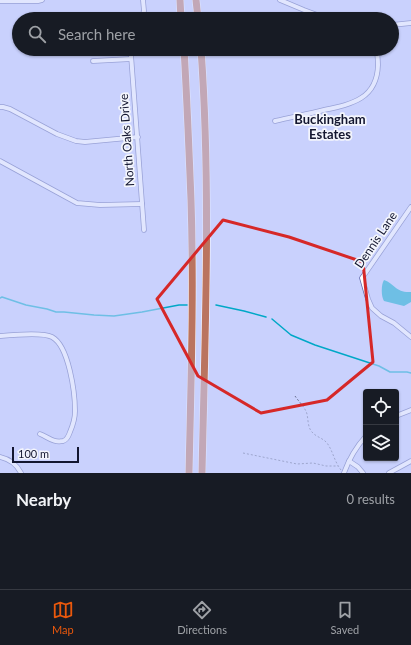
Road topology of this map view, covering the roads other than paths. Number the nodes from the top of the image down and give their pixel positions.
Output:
1 (42, 0) edge
2 (143, 0) edge
3 (180, 0) edge
4 (196, 0) edge
5 (280, 0) edge
6 (0, 1) edge
7 (144, 12) edge
8 (181, 12) edge
9 (197, 12) edge
10 (309, 12) edge
11 (411, 23) edge
12 (399, 24) edge
13 (131, 56) edge
14 (184, 56) edge
15 (201, 56) edge
16 (377, 56) edge
17 (131, 59) junction
18 (93, 61) dead end
19 (0, 107) edge
20 (276, 121) dead end
21 (138, 137) junction
22 (0, 161) edge
23 (142, 204) junction
24 (411, 207) edge
25 (144, 230) dead end
26 (0, 336) edge
27 (411, 337) edge
28 (411, 410) edge
29 (399, 415) edge
30 (40, 434) dead end
31 (363, 439) edge
32 (0, 457) edge
33 (349, 461) junction
34 (411, 461) edge
35 (21, 473) edge
36 (189, 473) edge
37 (202, 473) edge
38 (344, 473) edge
39 (364, 473) edge
40 (389, 473) edge

1 - 6 street
2 - 7 street
3 - 8 highway
4 - 9 highway
5 - 10 street
11 - 12 street
13 - 17 street, North Oaks Drive
14 - 36 highway
15 - 37 highway
16 - 20 street
17 - 18 street
17 - 21 street, North Oaks Drive
19 - 21 street
21 - 23 street, North Oaks Drive
22 - 23 street
23 - 25 street, North Oaks Drive
24 - 27 street, Dennis Lane
26 - 30 street
28 - 29 street
31 - 33 street
32 - 35 street
33 - 38 street
33 - 39 street
34 - 40 street

